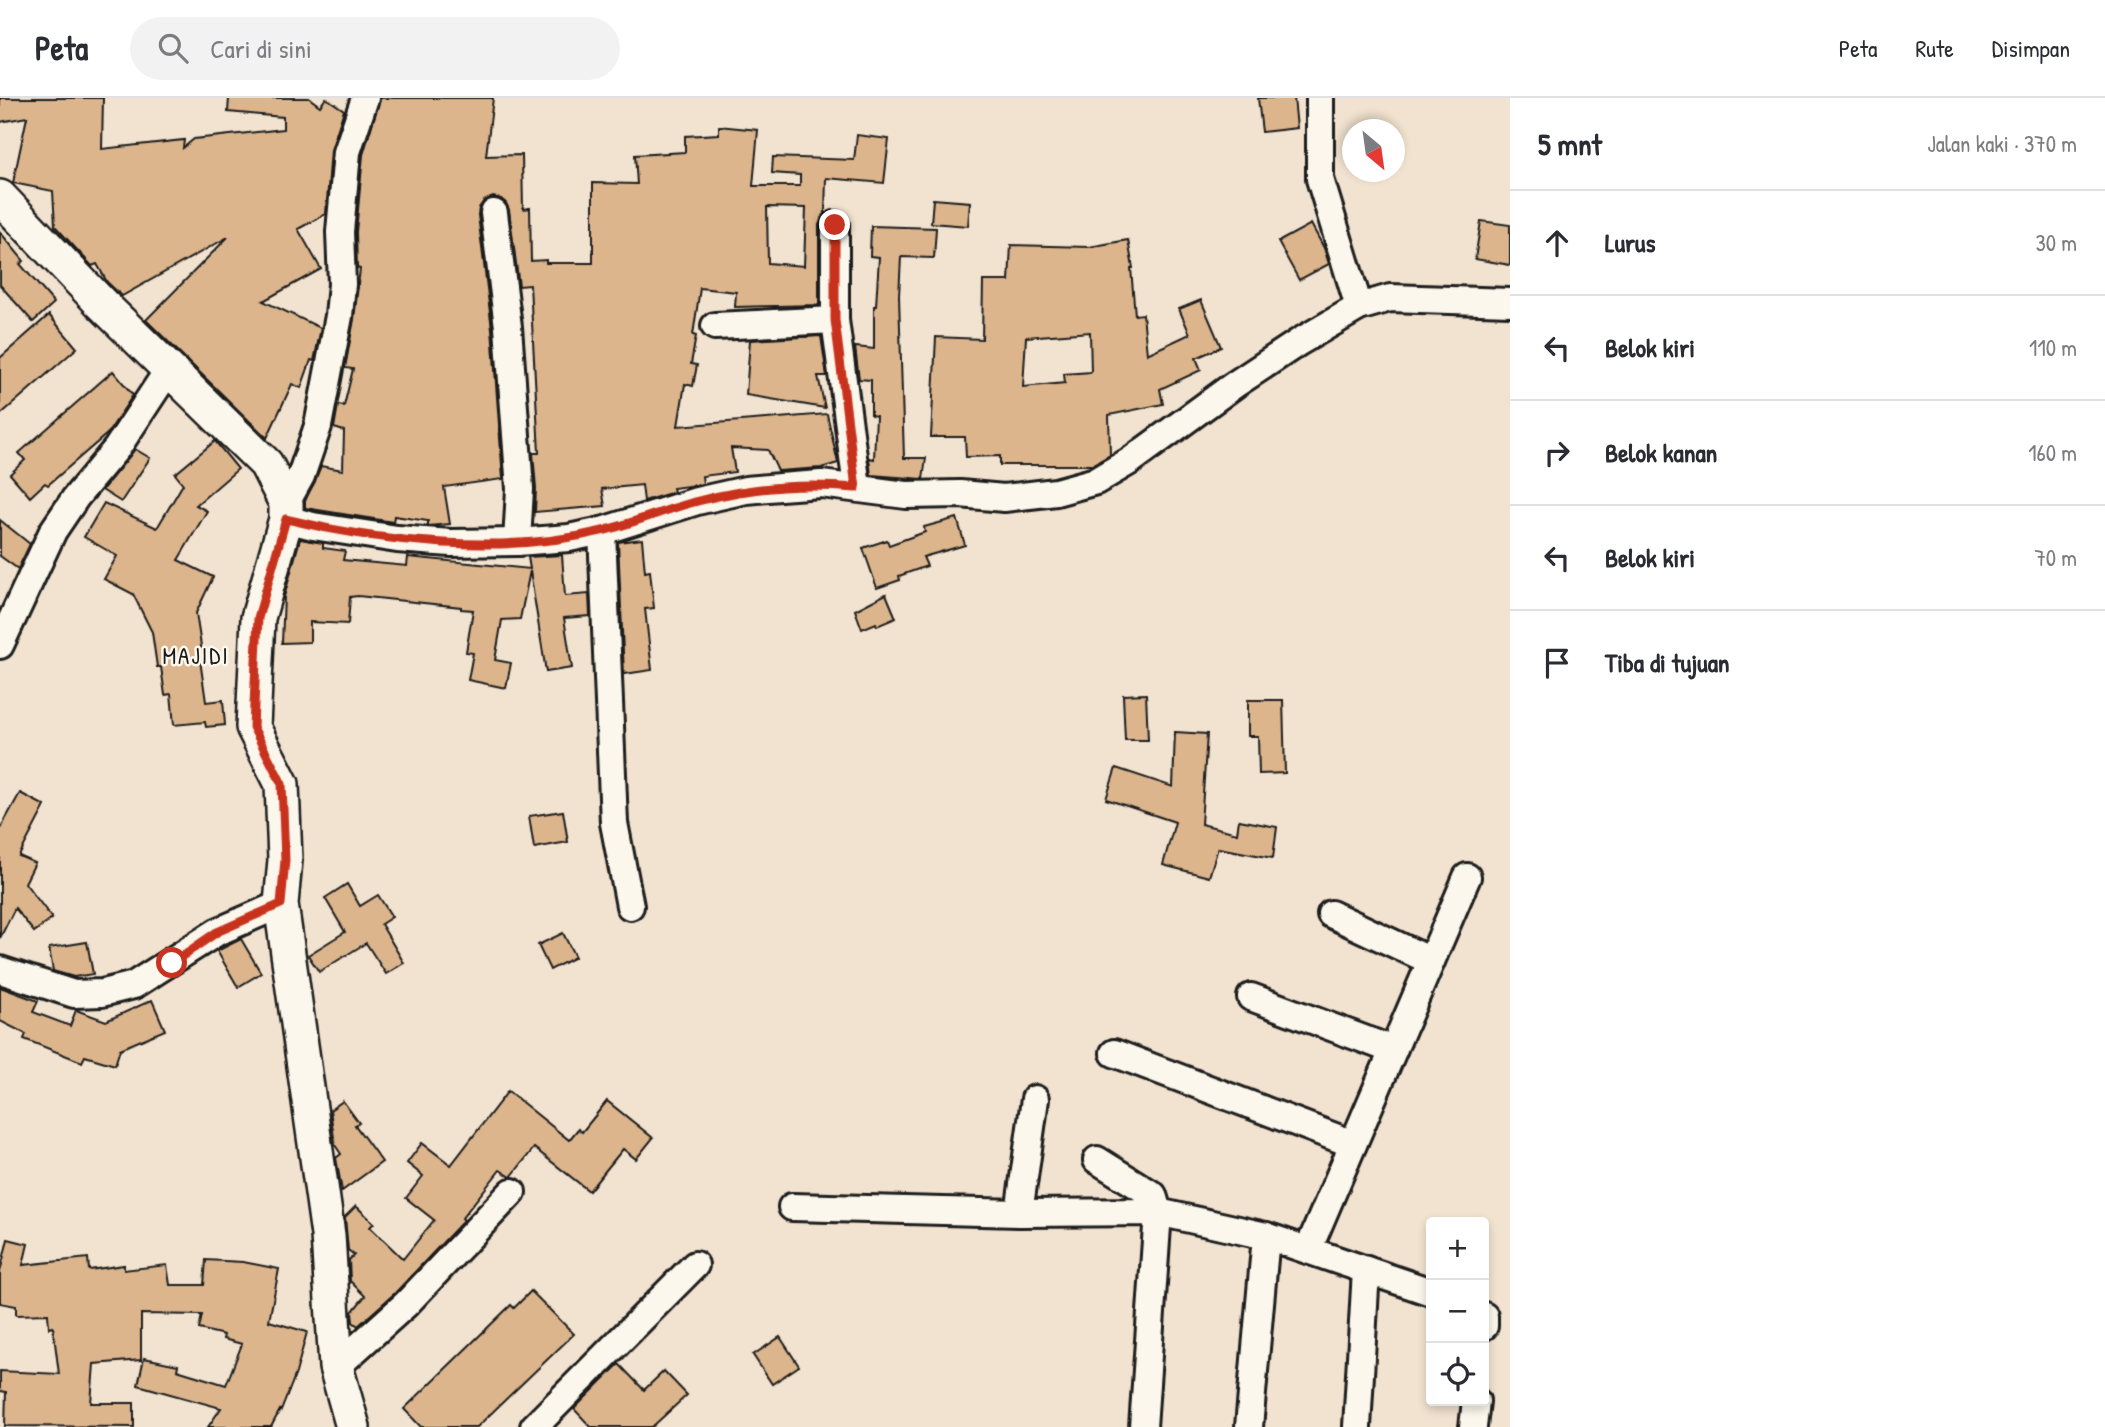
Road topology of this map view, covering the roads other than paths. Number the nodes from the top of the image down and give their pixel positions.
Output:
1 (365, 98) edge
2 (1320, 98) edge
3 (0, 197) edge
4 (494, 213) dead end
5 (835, 225) dead end
6 (1510, 302) edge
7 (1359, 307) junction
8 (835, 320) junction
9 (715, 326) dead end
10 (169, 369) junction
11 (856, 488) junction
12 (286, 511) junction
13 (602, 531) junction
14 (517, 542) junction
15 (0, 645) edge
16 (1467, 877) dead end
17 (281, 904) junction
18 (630, 906) dead end
19 (1331, 914) dead end
20 (1431, 961) junction
21 (0, 970) edge
22 (1251, 997) dead end
23 (1393, 1050) junction
24 (1114, 1053) dead end
25 (1035, 1100) dead end
26 (1353, 1144) junction
27 (1097, 1160) dead end
28 (512, 1192) dead end
29 (792, 1207) dead end
30 (1158, 1212) junction
31 (1019, 1213) junction
32 (1266, 1236) junction
33 (1308, 1250) junction
34 (695, 1265) dead end
35 (1366, 1270) junction
36 (1426, 1290) edge
37 (336, 1367) junction
38 (1475, 1406) edge
39 (353, 1427) edge
40 (534, 1427) edge
41 (1143, 1427) edge
42 (1250, 1427) edge
43 (1357, 1427) edge
44 (1473, 1427) edge

1 - 12 street
2 - 7 street
3 - 10 street
4 - 14 street
5 - 8 street
6 - 7 street
7 - 11 street
8 - 9 street
8 - 11 street
10 - 12 street
10 - 15 street
11 - 13 street
12 - 14 street
12 - 17 street
13 - 14 street
13 - 18 street
16 - 20 street
17 - 21 street
17 - 37 street
19 - 20 street
20 - 23 street
22 - 23 street
23 - 26 street
24 - 26 street
25 - 31 street
26 - 33 street
27 - 30 street
28 - 37 street
29 - 31 street
30 - 31 street
30 - 32 street
30 - 41 street
32 - 33 street
32 - 42 street
33 - 35 street
34 - 40 street
35 - 36 street
35 - 43 street
37 - 39 street
38 - 44 street

